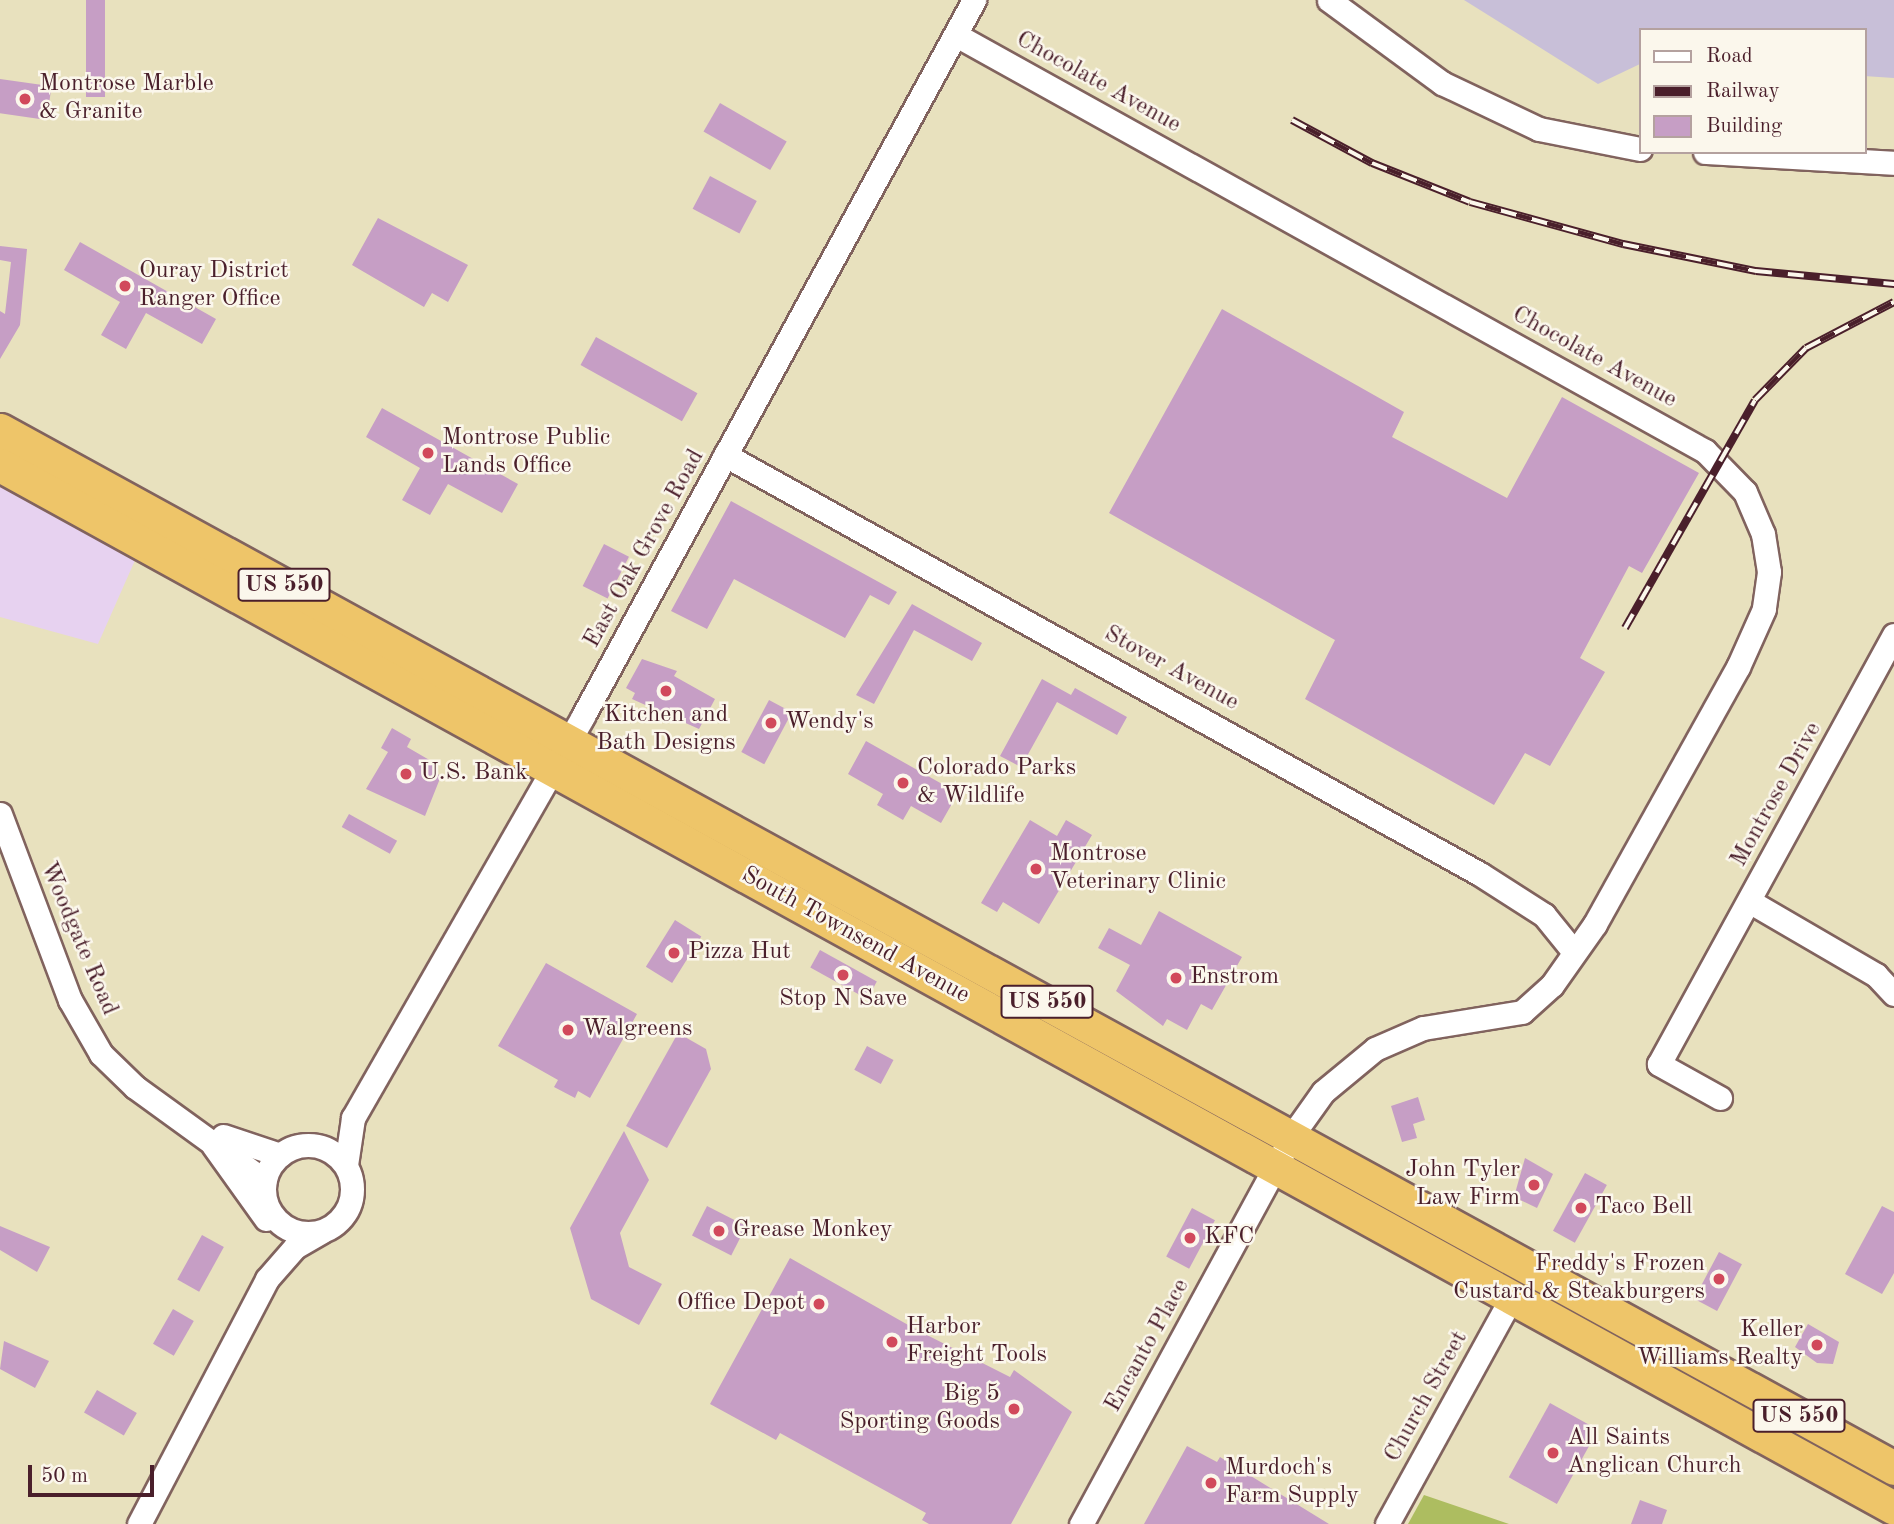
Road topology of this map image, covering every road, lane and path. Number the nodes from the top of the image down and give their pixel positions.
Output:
1 (974, 0) edge
2 (1329, 0) edge
3 (956, 34) junction
4 (1638, 149) edge
5 (1739, 154) edge
6 (1894, 163) edge
7 (0, 430) edge
8 (725, 455) junction
9 (0, 465) edge
10 (1894, 635) edge
11 (559, 755) junction
12 (0, 814) edge
13 (1748, 901) junction
14 (1574, 952) junction
15 (1894, 994) edge
16 (1720, 1098) dead end
17 (353, 1118) junction
18 (191, 1123) junction
19 (1293, 1134) junction
20 (210, 1139) junction
21 (313, 1145) junction
22 (280, 1155) junction
23 (346, 1165) junction
24 (1275, 1166) junction
25 (265, 1181) junction
26 (275, 1229) junction
27 (321, 1232) junction
28 (267, 1279) junction
29 (1513, 1295) junction
30 (1894, 1468) edge
31 (1894, 1508) edge
32 (139, 1524) edge
33 (1082, 1524) edge
34 (1387, 1524) edge

1 - 3 street, East Oak Grove Road
2 - 4 street
3 - 8 street, East Oak Grove Road
3 - 14 street, Chocolate Avenue
5 - 6 street
7 - 11 highway, South Townsend Avenue / US 550
8 - 11 street, East Oak Grove Road
8 - 14 street, Stover Avenue
9 - 11 highway, South Townsend Avenue / US 550
10 - 13 street, Montrose Drive
11 - 17 street, East Oak Grove Road
11 - 19 highway, South Townsend Avenue / US 550
11 - 24 highway, South Townsend Avenue / US 550
12 - 18 street, Woodgate Road
13 - 15 street, Montrose Drive
13 - 16 street
14 - 19 street, Encanto Place
17 - 21 street, East Oak Grove Road
17 - 23 street, East Oak Grove Road
18 - 20 street, Woodgate Road
18 - 22 street, Woodgate Road
19 - 24 street, Encanto Place
19 - 30 highway, South Townsend Avenue / US 550
20 - 25 street, Woodgate Road
20 - 26 street, Woodgate Road
21 - 22 street
21 - 23 street
22 - 25 street
23 - 27 street
24 - 29 highway, South Townsend Avenue / US 550
24 - 33 street, Encanto Place
25 - 26 street
26 - 27 street
26 - 28 street
27 - 28 street
28 - 32 street
29 - 31 highway, South Townsend Avenue / US 550
29 - 34 street, Church Street

